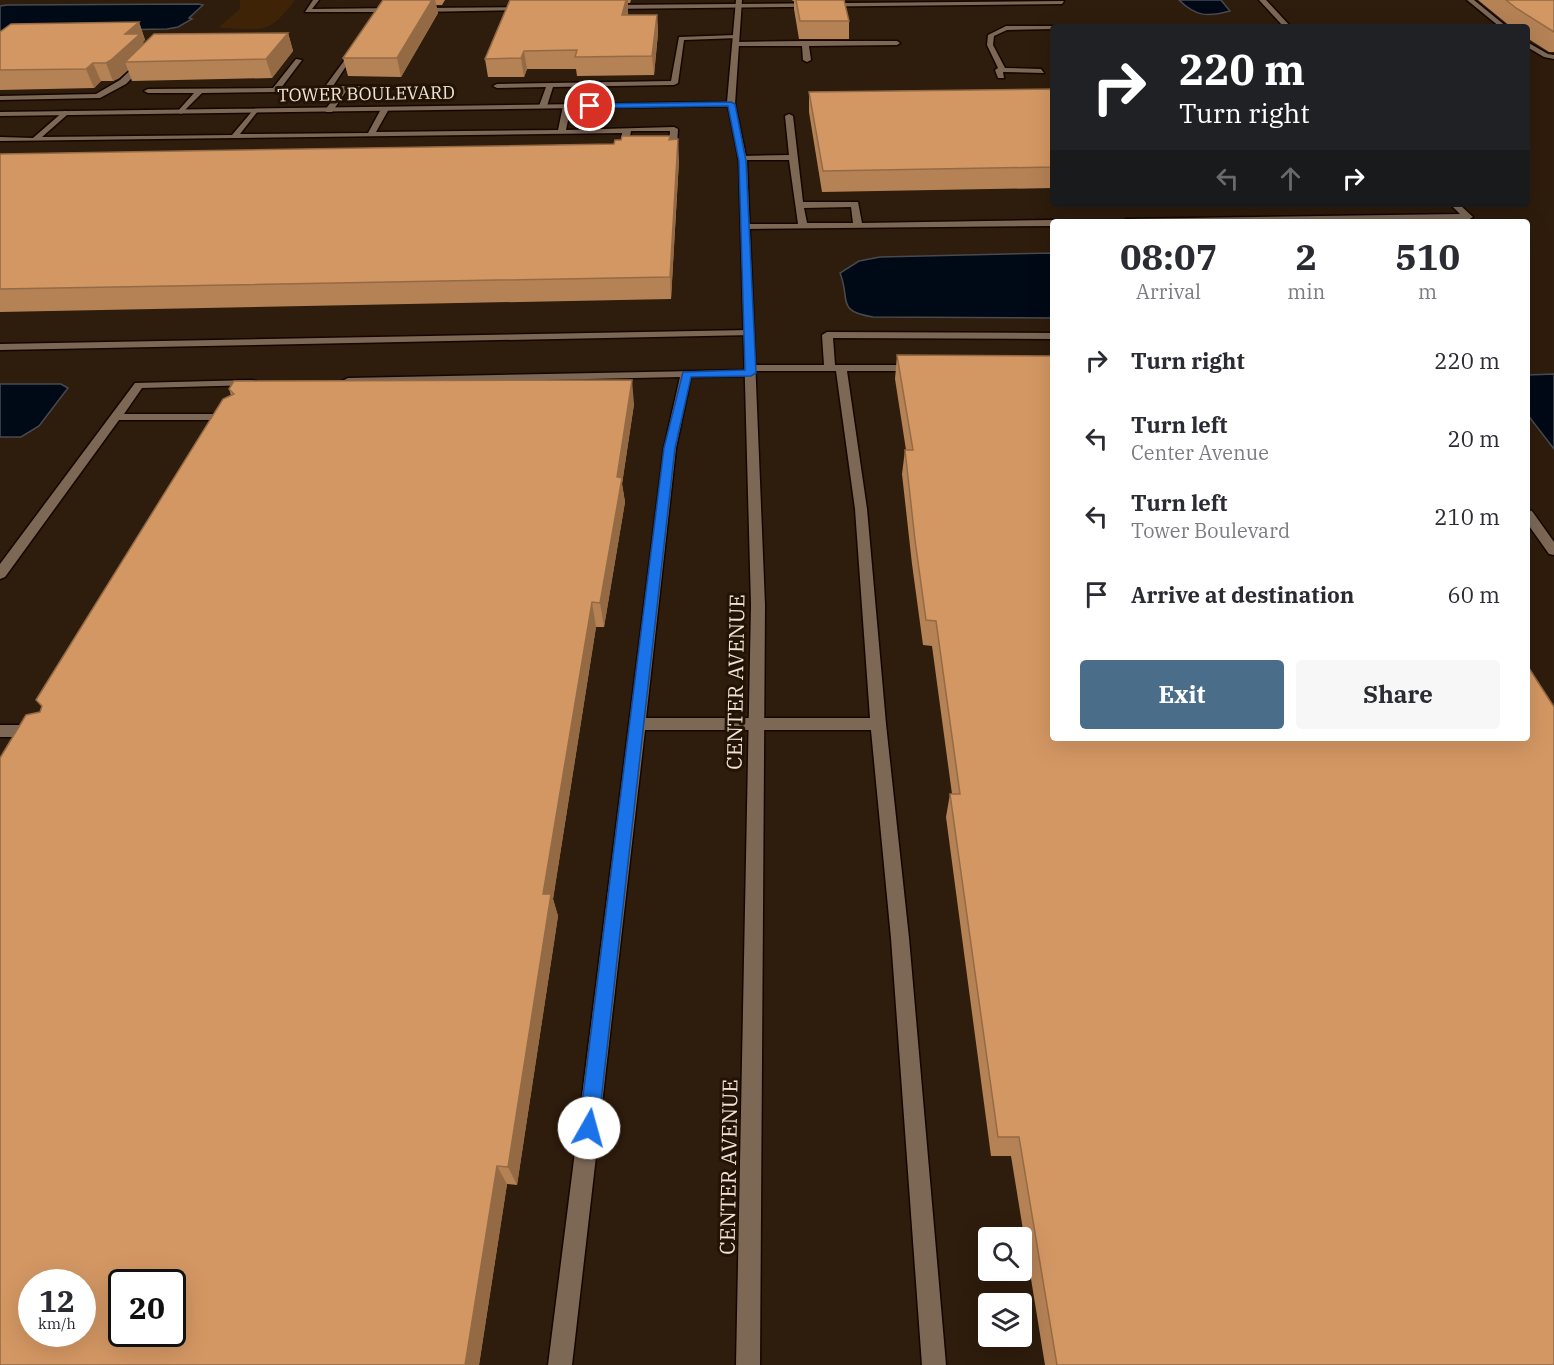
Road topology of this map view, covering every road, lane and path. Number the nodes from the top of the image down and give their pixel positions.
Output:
1 (316, 0) edge
2 (1262, 0) edge
3 (1470, 0) edge
4 (1062, 2) dead end
5 (653, 3) edge
6 (689, 3) edge
7 (738, 3) edge
8 (533, 8) edge
9 (605, 8) edge
10 (402, 10) edge
11 (414, 10) edge
12 (1285, 24) edge
13 (1500, 24) edge
14 (1050, 27) edge
15 (362, 39) edge
16 (736, 41) junction
17 (897, 43) dead end
18 (805, 44) junction
19 (1530, 46) edge
20 (1554, 57) edge
21 (148, 58) edge
22 (298, 60) dead end
23 (807, 60) dead end
24 (1041, 70) dead end
25 (550, 85) junction
26 (497, 86) dead end
27 (345, 88) junction
28 (390, 88) dead end
29 (148, 91) dead end
30 (200, 91) junction
31 (15, 97) junction
32 (92, 97) junction
33 (0, 98) edge
34 (731, 104) junction
35 (543, 106) junction
36 (567, 106) junction
37 (0, 109) edge
38 (385, 109) junction
39 (329, 110) junction
40 (254, 111) junction
41 (181, 112) junction
42 (69, 113) junction
43 (0, 114) edge
44 (789, 116) dead end
45 (627, 131) junction
46 (561, 132) junction
47 (371, 135) junction
48 (234, 137) junction
49 (0, 139) edge
50 (35, 140) junction
51 (742, 158) junction
52 (793, 158) junction
53 (800, 205) junction
54 (1409, 207) edge
55 (1457, 207) edge
56 (1419, 218) junction
57 (1346, 219) edge
58 (1050, 223) edge
59 (858, 226) junction
60 (803, 227) junction
61 (745, 228) junction
62 (749, 333) junction
63 (1050, 336) edge
64 (0, 347) edge
65 (835, 368) junction
66 (923, 368) edge
67 (751, 371) junction
68 (686, 374) junction
69 (341, 381) edge
70 (270, 382) edge
71 (116, 417) junction
72 (236, 417) edge
73 (1530, 518) edge
74 (1554, 550) edge
75 (0, 574) edge
76 (638, 724) junction
77 (756, 724) junction
78 (878, 724) junction
79 (0, 731) edge
80 (50, 731) edge
81 (560, 1365) edge
82 (748, 1365) edge
83 (934, 1365) edge

1 - 10 street
2 - 12 street
3 - 13 street
4 - 7 street
5 - 6 street
5 - 9 street
6 - 7 street
7 - 16 street, CENTER AVENUE
8 - 11 street
14 - 24 street
15 - 27 street
16 - 18 street
16 - 25 street
16 - 34 street, CENTER AVENUE
17 - 18 street
18 - 23 street
19 - 20 street
21 - 32 street
22 - 30 street
25 - 26 street
25 - 35 street
27 - 28 street
27 - 39 street
29 - 30 street
30 - 41 street
31 - 32 street
31 - 33 street
31 - 37 street
32 - 42 street
34 - 36 street, TOWER BOULEVARD
34 - 51 street, CENTER AVENUE
35 - 36 street, TOWER BOULEVARD
35 - 38 street, TOWER BOULEVARD
36 - 46 street
38 - 39 street, TOWER BOULEVARD
38 - 47 street
39 - 40 street, TOWER BOULEVARD
40 - 41 street, TOWER BOULEVARD
40 - 48 street
41 - 42 street, TOWER BOULEVARD
42 - 43 street, TOWER BOULEVARD
42 - 50 street
44 - 52 street
45 - 45 street
45 - 46 street
46 - 47 street
47 - 48 street
48 - 50 street
49 - 50 street
51 - 52 street
51 - 61 street, CENTER AVENUE
52 - 53 street
53 - 59 street
53 - 60 street
54 - 56 street
55 - 56 street
56 - 57 street
58 - 59 street
59 - 60 street
60 - 61 street
61 - 62 street, CENTER AVENUE
62 - 64 street
62 - 67 street, CENTER AVENUE
63 - 65 street
65 - 66 street
65 - 67 street
65 - 78 street
67 - 68 street
67 - 77 street, CENTER AVENUE
68 - 69 street
68 - 76 street
70 - 71 street
71 - 72 street
71 - 75 street
73 - 74 street
76 - 77 street
76 - 81 street
77 - 78 street
77 - 82 street, CENTER AVENUE
78 - 83 street
79 - 80 street

